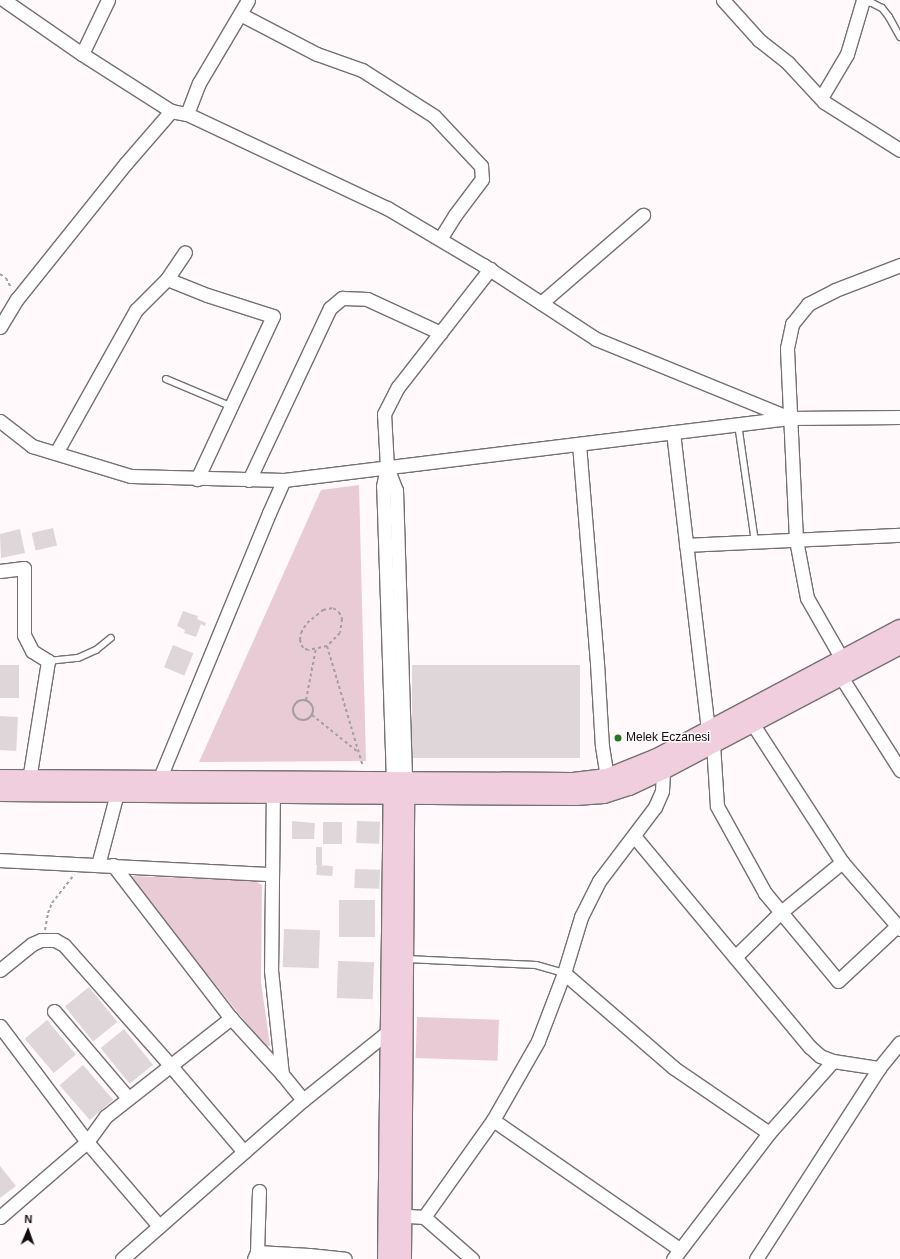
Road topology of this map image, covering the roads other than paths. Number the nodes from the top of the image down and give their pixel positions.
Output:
1 (108, 0) edge
2 (248, 0) edge
3 (723, 0) edge
4 (863, 1) edge
5 (3, 3) edge
6 (240, 14) junction
7 (900, 37) edge
8 (82, 54) junction
9 (821, 98) junction
10 (171, 112) junction
11 (187, 114) junction
12 (900, 150) edge
13 (643, 215) dead end
14 (440, 239) junction
15 (185, 252) dead end
16 (900, 265) edge
17 (490, 269) junction
18 (167, 279) junction
19 (541, 303) junction
20 (0, 327) edge
21 (441, 333) junction
22 (166, 379) dead end
23 (230, 406) junction
24 (900, 417) edge
25 (789, 418) junction
26 (0, 421) edge
27 (738, 424) junction
28 (673, 432) junction
29 (580, 444) junction
30 (56, 453) junction
31 (387, 467) junction
32 (197, 479) junction
33 (249, 480) junction
34 (284, 480) junction
35 (900, 535) edge
36 (796, 540) junction
37 (755, 542) junction
38 (686, 545) junction
39 (0, 571) edge
40 (900, 629) edge
41 (111, 638) dead end
42 (900, 645) edge
43 (48, 661) junction
44 (839, 667) junction
45 (752, 723) junction
46 (711, 737) junction
47 (660, 764) junction
48 (900, 770) edge
49 (607, 778) junction
50 (0, 779) edge
51 (29, 780) junction
52 (159, 787) junction
53 (273, 787) junction
54 (399, 788) junction
55 (0, 792) edge
56 (117, 793) junction
57 (634, 836) junction
58 (0, 860) edge
59 (842, 862) junction
60 (98, 865) junction
61 (113, 866) junction
62 (271, 874) junction
63 (781, 912) junction
64 (898, 928) edge
65 (735, 957) junction
66 (404, 959) junction
67 (0, 970) edge
68 (564, 973) junction
69 (54, 1011) dead end
70 (231, 1018) junction
71 (397, 1025) junction
72 (0, 1026) edge
73 (900, 1042) edge
74 (833, 1061) junction
75 (170, 1066) junction
76 (880, 1068) junction
77 (282, 1074) junction
78 (128, 1098) junction
79 (303, 1100) junction
80 (493, 1120) junction
81 (769, 1133) junction
82 (87, 1142) junction
83 (244, 1152) junction
84 (258, 1191) dead end
85 (397, 1215) junction
86 (0, 1217) edge
87 (424, 1217) junction
88 (159, 1226) junction
89 (676, 1254) edge
90 (255, 1256) edge
91 (122, 1259) edge
92 (345, 1259) edge
93 (387, 1259) edge
94 (402, 1259) edge
95 (472, 1259) edge
96 (756, 1259) edge

1 - 8 street
2 - 6 street
3 - 9 street
4 - 7 lane
4 - 9 street
5 - 8 street
6 - 11 street
6 - 14 street
8 - 10 street
9 - 12 street
10 - 11 street
10 - 20 street
11 - 14 street
13 - 19 street
14 - 17 street
15 - 18 street
16 - 25 street
17 - 19 street
17 - 21 street
18 - 23 street
18 - 30 street
19 - 25 street
21 - 31 street
21 - 33 street
22 - 23 lane
23 - 32 street
24 - 25 street
25 - 27 street
25 - 36 street
26 - 30 street
27 - 28 street
27 - 37 lane
28 - 29 street
28 - 38 street
29 - 31 street
29 - 49 street
30 - 32 street
31 - 34 street
31 - 54 street
32 - 33 street
33 - 34 street
34 - 52 street
35 - 36 street
36 - 37 street
36 - 44 street
37 - 38 street
38 - 46 street
39 - 43 street
40 - 44 main road
41 - 43 lane
42 - 44 main road
43 - 51 street
44 - 45 main road
44 - 46 main road
44 - 48 street
45 - 46 main road
45 - 59 street
46 - 47 main road
46 - 63 street
47 - 49 main road
47 - 54 main road
47 - 57 street
49 - 54 main road
50 - 51 main road
51 - 52 main road
52 - 53 main road
52 - 56 main road
53 - 54 main road
53 - 54 main road
53 - 62 street
54 - 66 main road
54 - 71 main road
55 - 56 main road
56 - 60 street
57 - 65 street
57 - 68 street
58 - 60 street
59 - 63 street
59 - 64 street
60 - 61 street
61 - 62 street
61 - 70 street
62 - 77 street
63 - 64 street
63 - 65 street
65 - 74 street
66 - 68 lane
66 - 71 main road
67 - 75 street
68 - 80 street
68 - 81 street
69 - 78 street
70 - 75 street
70 - 77 street
71 - 79 street
71 - 85 main road
72 - 82 street
73 - 76 street
74 - 76 street
74 - 81 street
75 - 78 street
75 - 83 street
76 - 96 street
77 - 79 street
78 - 82 street
79 - 83 street
80 - 87 street
80 - 89 street
81 - 89 street
82 - 86 street
82 - 88 street
83 - 88 street
84 - 90 street
85 - 87 street
85 - 93 main road
85 - 94 main road
87 - 95 street
88 - 91 street
90 - 92 street

